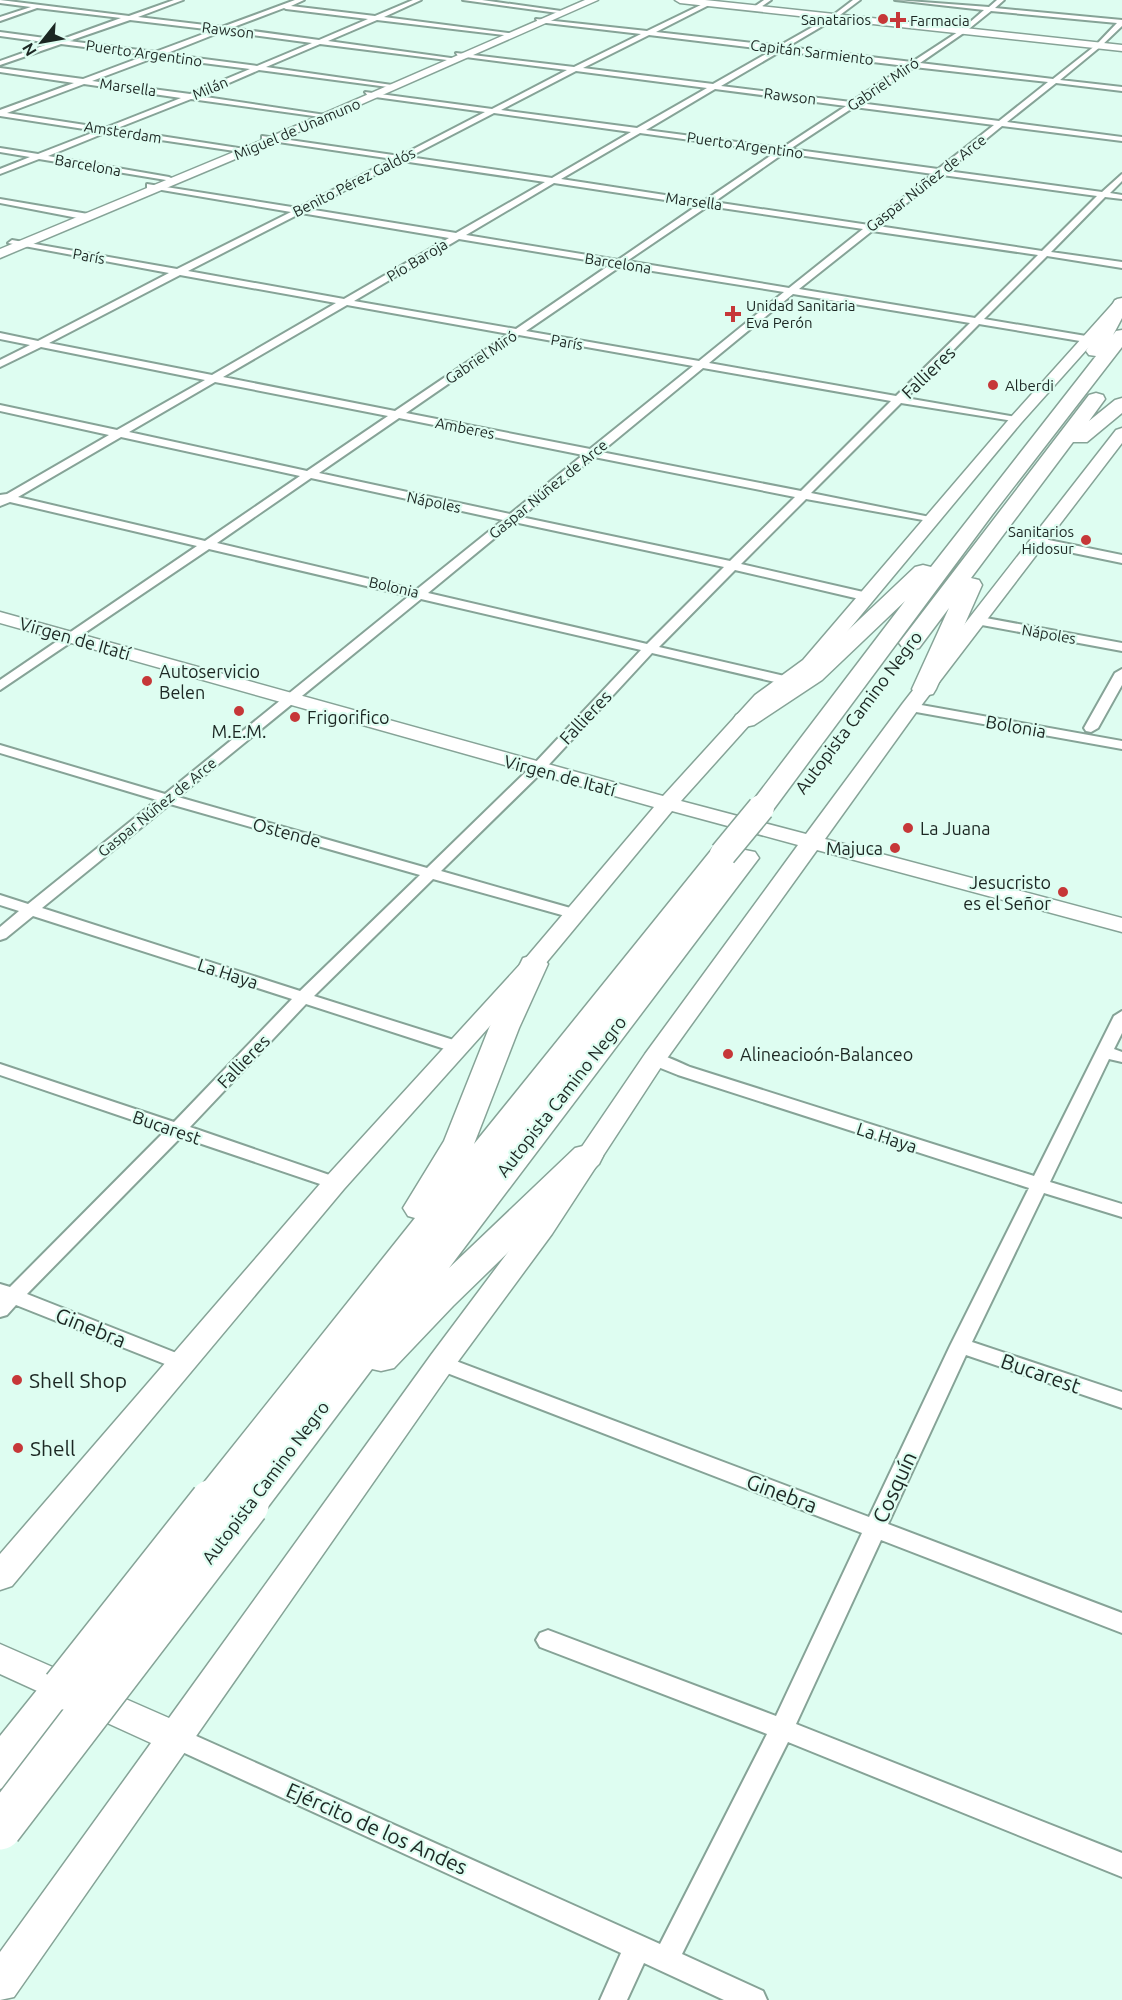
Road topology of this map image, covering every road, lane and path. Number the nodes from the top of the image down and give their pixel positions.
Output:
1 (58, 0) edge
2 (180, 0) edge
3 (301, 0) edge
4 (418, 0) edge
5 (466, 0) edge
6 (585, 0) edge
7 (593, 0) edge
8 (680, 0) edge
9 (768, 0) edge
10 (858, 0) edge
11 (898, 0) edge
12 (1001, 0) edge
13 (0, 1) edge
14 (709, 3) junction
15 (39, 6) junction
16 (284, 7) junction
17 (756, 8) junction
18 (990, 9) junction
19 (562, 11) junction
20 (376, 17) junction
21 (834, 17) junction
22 (130, 18) junction
23 (0, 19) edge
24 (541, 20) junction
25 (1122, 22) edge
26 (224, 29) junction
27 (963, 31) junction
28 (648, 33) junction
29 (0, 34) edge
30 (508, 34) junction
31 (60, 42) junction
32 (318, 42) junction
33 (1098, 46) junction
34 (779, 48) junction
35 (1122, 48) edge
36 (157, 54) junction
37 (457, 57) junction
38 (0, 63) edge
39 (912, 64) junction
40 (256, 68) junction
41 (575, 69) junction
42 (0, 70) edge
43 (87, 81) junction
44 (1054, 81) junction
45 (390, 86) junction
46 (713, 87) junction
47 (1122, 89) edge
48 (372, 94) junction
49 (192, 96) junction
50 (853, 104) junction
51 (495, 111) junction
52 (0, 114) edge
53 (324, 115) junction
54 (1002, 123) junction
55 (107, 129) junction
56 (638, 130) junction
57 (270, 138) junction
58 (1122, 139) edge
59 (0, 150) edge
60 (241, 150) junction
61 (784, 150) junction
62 (38, 156) junction
63 (402, 157) junction
64 (0, 172) edge
65 (940, 172) junction
66 (1122, 176) edge
67 (172, 179) junction
68 (552, 180) junction
69 (154, 187) junction
70 (1105, 194) junction
71 (1122, 197) edge
72 (0, 201) edge
73 (708, 203) junction
74 (298, 210) junction
75 (83, 216) junction
76 (870, 227) junction
77 (458, 236) junction
78 (12, 245) edge
79 (0, 254) edge
80 (1046, 254) junction
81 (618, 263) junction
82 (1122, 265) edge
83 (178, 273) junction
84 (791, 291) junction
85 (345, 302) junction
86 (1122, 303) edge
87 (979, 321) junction
88 (517, 333) junction
89 (1122, 335) edge
90 (0, 336) edge
91 (1086, 339) junction
92 (39, 344) junction
93 (0, 364) edge
94 (700, 365) junction
95 (1122, 365) edge
96 (214, 379) junction
97 (899, 400) junction
98 (1122, 404) edge
99 (0, 408) edge
100 (397, 414) junction
101 (1016, 420) junction
102 (1050, 423) junction
103 (120, 434) junction
104 (1120, 438) edge
105 (593, 453) junction
106 (1046, 463) junction
107 (307, 475) junction
108 (803, 495) junction
109 (3, 499) edge
110 (510, 519) junction
111 (930, 520) junction
112 (963, 537) junction
113 (990, 541) junction
114 (1039, 542) junction
115 (208, 543) junction
116 (1122, 559) edge
117 (734, 566) junction
118 (418, 593) junction
119 (868, 597) junction
120 (0, 617) edge
121 (975, 620) junction
122 (70, 637) junction
123 (651, 647) junction
124 (1122, 647) edge
125 (1122, 673) edge
126 (788, 681) junction
127 (0, 686) edge
128 (924, 689) junction
129 (287, 699) junction
130 (910, 707) junction
131 (745, 720) junction
132 (1091, 728) dead end
133 (1122, 745) edge
134 (0, 748) edge
135 (537, 769) junction
136 (168, 799) junction
137 (667, 804) junction
138 (771, 812) junction
139 (811, 842) junction
140 (734, 856) junction
141 (431, 872) junction
142 (0, 900) edge
143 (31, 910) junction
144 (575, 914) junction
145 (1122, 925) edge
146 (0, 935) edge
147 (533, 964) junction
148 (303, 997) junction
149 (1122, 1016) edge
150 (457, 1047) junction
151 (1113, 1055) edge
152 (654, 1059) junction
153 (0, 1069) edge
154 (177, 1130) junction
155 (587, 1156) junction
156 (335, 1183) junction
157 (1038, 1185) junction
158 (1122, 1211) edge
159 (4, 1299) edge
160 (960, 1346) junction
161 (321, 1360) junction
162 (441, 1363) junction
163 (182, 1364) junction
164 (1122, 1400) edge
165 (241, 1495) junction
166 (874, 1528) junction
167 (0, 1577) edge
168 (1122, 1623) edge
169 (548, 1640) dead end
170 (0, 1658) edge
171 (782, 1729) junction
172 (176, 1738) junction
173 (0, 1768) edge
174 (0, 1828) edge
175 (1122, 1865) edge
176 (638, 1946) junction
177 (666, 1959) junction
178 (0, 1984) edge
179 (613, 2000) edge
180 (754, 2000) edge

1 - 15 street
2 - 22 street
3 - 16 street
4 - 20 street, Milán
5 - 19 street
6 - 19 street, Miguel de Unamuno
7 - 19 street, Miguel de Unamuno
8 - 14 street
9 - 17 street
10 - 21 street, Pío Baroja
11 - 18 street
12 - 18 street, Gabriel Miró
13 - 15 street, Rawson
14 - 17 street
14 - 28 street, Benito Pérez Galdós
15 - 22 street, Rawson
15 - 23 street
16 - 20 street
16 - 26 street
17 - 21 street
18 - 25 street
18 - 27 street, Gabriel Miró
19 - 24 street, Miguel de Unamuno
20 - 30 street
20 - 32 street, Milán
21 - 27 street
21 - 34 street, Pío Baroja
22 - 26 street, Rawson
22 - 31 street
24 - 28 street, Capitán Sarmiento
24 - 30 street, Miguel de Unamuno
25 - 33 street, Gaspar Núñez de Arce
26 - 32 street, Rawson
26 - 36 street
27 - 33 street
27 - 39 street, Gabriel Miró
28 - 34 street, Capitán Sarmiento
28 - 41 street, Benito Pérez Galdós
29 - 31 street, Puerto Argentino
30 - 37 street, Miguel de Unamuno
31 - 36 street, Puerto Argentino
31 - 38 street
32 - 37 street, Rawson
32 - 40 street, Milán
33 - 35 street
33 - 44 street, Gaspar Núñez de Arce
34 - 39 street, Capitán Sarmiento
34 - 46 street, Pío Baroja
36 - 40 street, Puerto Argentino
36 - 43 street
37 - 41 street, Rawson
37 - 45 street, Miguel de Unamuno
39 - 44 street, Capitán Sarmiento
39 - 50 street, Gabriel Miró
40 - 45 street, Puerto Argentino
40 - 49 street, Milán
41 - 46 street, Rawson
41 - 51 street, Benito Pérez Galdós
42 - 43 street, Marsella
43 - 49 street, Marsella
43 - 52 street
44 - 47 street, Capitán Sarmiento
44 - 54 street, Gaspar Núñez de Arce
45 - 48 street, Miguel de Unamuno
46 - 50 street, Rawson
46 - 56 street, Pío Baroja
48 - 51 street, Puerto Argentino
48 - 53 street, Miguel de Unamuno
49 - 53 street, Marsella
49 - 55 street, Milán
50 - 54 street, Rawson
50 - 61 street, Gabriel Miró
51 - 56 street, Puerto Argentino
51 - 63 street, Benito Pérez Galdós
52 - 55 street, Amsterdam
53 - 57 street, Miguel de Unamuno
54 - 58 street, Rawson
54 - 65 street, Gaspar Núñez de Arce
55 - 60 street, Amsterdam
55 - 62 street, Milán
56 - 61 street, Puerto Argentino
56 - 68 street, Pío Baroja
57 - 60 street, Miguel de Unamuno
57 - 63 street, Marsella
59 - 62 street, Barcelona
60 - 67 street, Miguel de Unamuno
61 - 65 street, Puerto Argentino
61 - 73 street, Gabriel Miró
62 - 64 street, Milán
62 - 67 street, Barcelona
63 - 68 street, Marsella
63 - 74 street, Benito Pérez Galdós
65 - 70 street, Puerto Argentino
65 - 76 street, Gaspar Núñez de Arce
66 - 70 street, Fallieres
67 - 69 street, Miguel de Unamuno
68 - 73 street, Marsella
68 - 77 street, Pío Baroja
69 - 74 street, Barcelona
69 - 75 street, Miguel de Unamuno
70 - 71 street, Puerto Argentino
70 - 80 street, Fallieres
72 - 75 street
73 - 76 street, Marsella
73 - 81 street, Gabriel Miró
74 - 77 street, Barcelona
74 - 83 street, Benito Pérez Galdós
75 - 78 street, Miguel de Unamuno
76 - 80 street, Marsella
76 - 84 street, Gaspar Núñez de Arce
77 - 81 street, Barcelona
77 - 85 street, Pío Baroja
78 - 79 street, Miguel de Unamuno
78 - 83 street, París
80 - 82 street, Marsella
80 - 87 street, Fallieres
81 - 84 street, Barcelona
81 - 88 street, Gabriel Miró
83 - 85 street, París
83 - 92 street, Benito Pérez Galdós
84 - 87 street, Barcelona
84 - 94 street, Gaspar Núñez de Arce
85 - 88 street, París
85 - 96 street, Pío Baroja
86 - 91 street
86 - 102 highway
87 - 91 street, Barcelona
87 - 97 street, Fallieres
88 - 94 street, París
88 - 100 street, Gabriel Miró
89 - 102 highway, Autopista Camino Negro
90 - 92 street, Amberes
91 - 101 street
92 - 93 street, Benito Pérez Galdós
92 - 96 street, Amberes
94 - 97 street, París
94 - 105 street, Gaspar Núñez de Arce
95 - 106 highway, Autopista Camino Negro
96 - 100 street, Amberes
96 - 103 street, Pío Baroja
97 - 101 street, París
97 - 108 street, Fallieres
98 - 106 highway
99 - 103 street, Nápoles
100 - 105 street, Amberes
100 - 107 street, Gabriel Miró
101 - 111 street
102 - 112 highway, Autopista Camino Negro
103 - 107 street, Nápoles
103 - 109 street, Pío Baroja
104 - 114 street
105 - 108 street, Amberes
105 - 110 street, Gaspar Núñez de Arce
106 - 113 highway, Autopista Camino Negro
107 - 110 street, Nápoles
107 - 115 street, Gabriel Miró
108 - 111 street, Amberes
108 - 117 street, Fallieres
109 - 115 street, Bolonia
110 - 117 street, Nápoles
110 - 118 street, Gaspar Núñez de Arce
111 - 119 street
112 - 131 highway
112 - 138 highway, Autopista Camino Negro
113 - 128 highway
113 - 138 highway, Autopista Camino Negro
114 - 116 street
114 - 121 street
115 - 118 street, Bolonia
115 - 122 street, Gabriel Miró
117 - 119 street, Nápoles
117 - 123 street, Fallieres
118 - 123 street, Bolonia
118 - 129 street, Gaspar Núñez de Arce
119 - 126 street
120 - 122 street, Virgen de Itatí
121 - 124 street, Nápoles
121 - 128 street
122 - 127 street, Gabriel Miró
122 - 129 street, Virgen de Itatí
123 - 126 street, Bolonia
123 - 135 street, Fallieres
125 - 132 street
126 - 131 street
128 - 130 street
129 - 135 street, Virgen de Itatí
129 - 136 street, Gaspar Núñez de Arce
130 - 133 street, Bolonia
130 - 139 street
131 - 137 street
134 - 136 street, Ostende
135 - 137 street, Virgen de Itatí
135 - 141 street, Fallieres
136 - 141 street, Ostende
136 - 143 street, Gaspar Núñez de Arce
137 - 139 street, Virgen de Itatí
137 - 144 street
138 - 140 highway, Autopista Camino Negro
139 - 145 street, Virgen de Itatí
139 - 152 street
140 - 161 highway, Autopista Camino Negro
140 - 165 highway, Autopista Camino Negro
141 - 144 street, Ostende
141 - 148 street, Fallieres
142 - 143 street, La Haya
143 - 146 street, Gaspar Núñez de Arce
143 - 148 street, La Haya
144 - 147 street
147 - 150 street
147 - 161 highway
148 - 150 street, La Haya
148 - 154 street, Fallieres
149 - 151 street, Cosquín
150 - 156 street
151 - 157 street, Cosquín
152 - 155 street
152 - 157 street, La Haya
153 - 154 street, Bucarest
154 - 156 street, Bucarest
154 - 159 street, Fallieres
155 - 162 street
155 - 165 highway
156 - 163 street
157 - 158 street, La Haya
157 - 160 street, Cosquín
159 - 163 street, Ginebra
160 - 164 street, Bucarest
160 - 166 street, Cosquín
161 - 165 highway, Autopista Camino Negro
162 - 166 street, Ginebra
162 - 172 street
163 - 167 street
165 - 173 highway, Autopista Camino Negro, bridge
165 - 174 highway, Autopista Camino Negro, bridge
166 - 168 street, Ginebra
166 - 171 street, Cosquín
169 - 171 street
170 - 172 street, Ejército de los Andes
171 - 175 street
171 - 177 street, Cosquín
172 - 176 street, Ejército de los Andes
172 - 178 street
176 - 177 street, Ejército de los Andes
176 - 179 street
177 - 180 street, Ejército de los Andes

